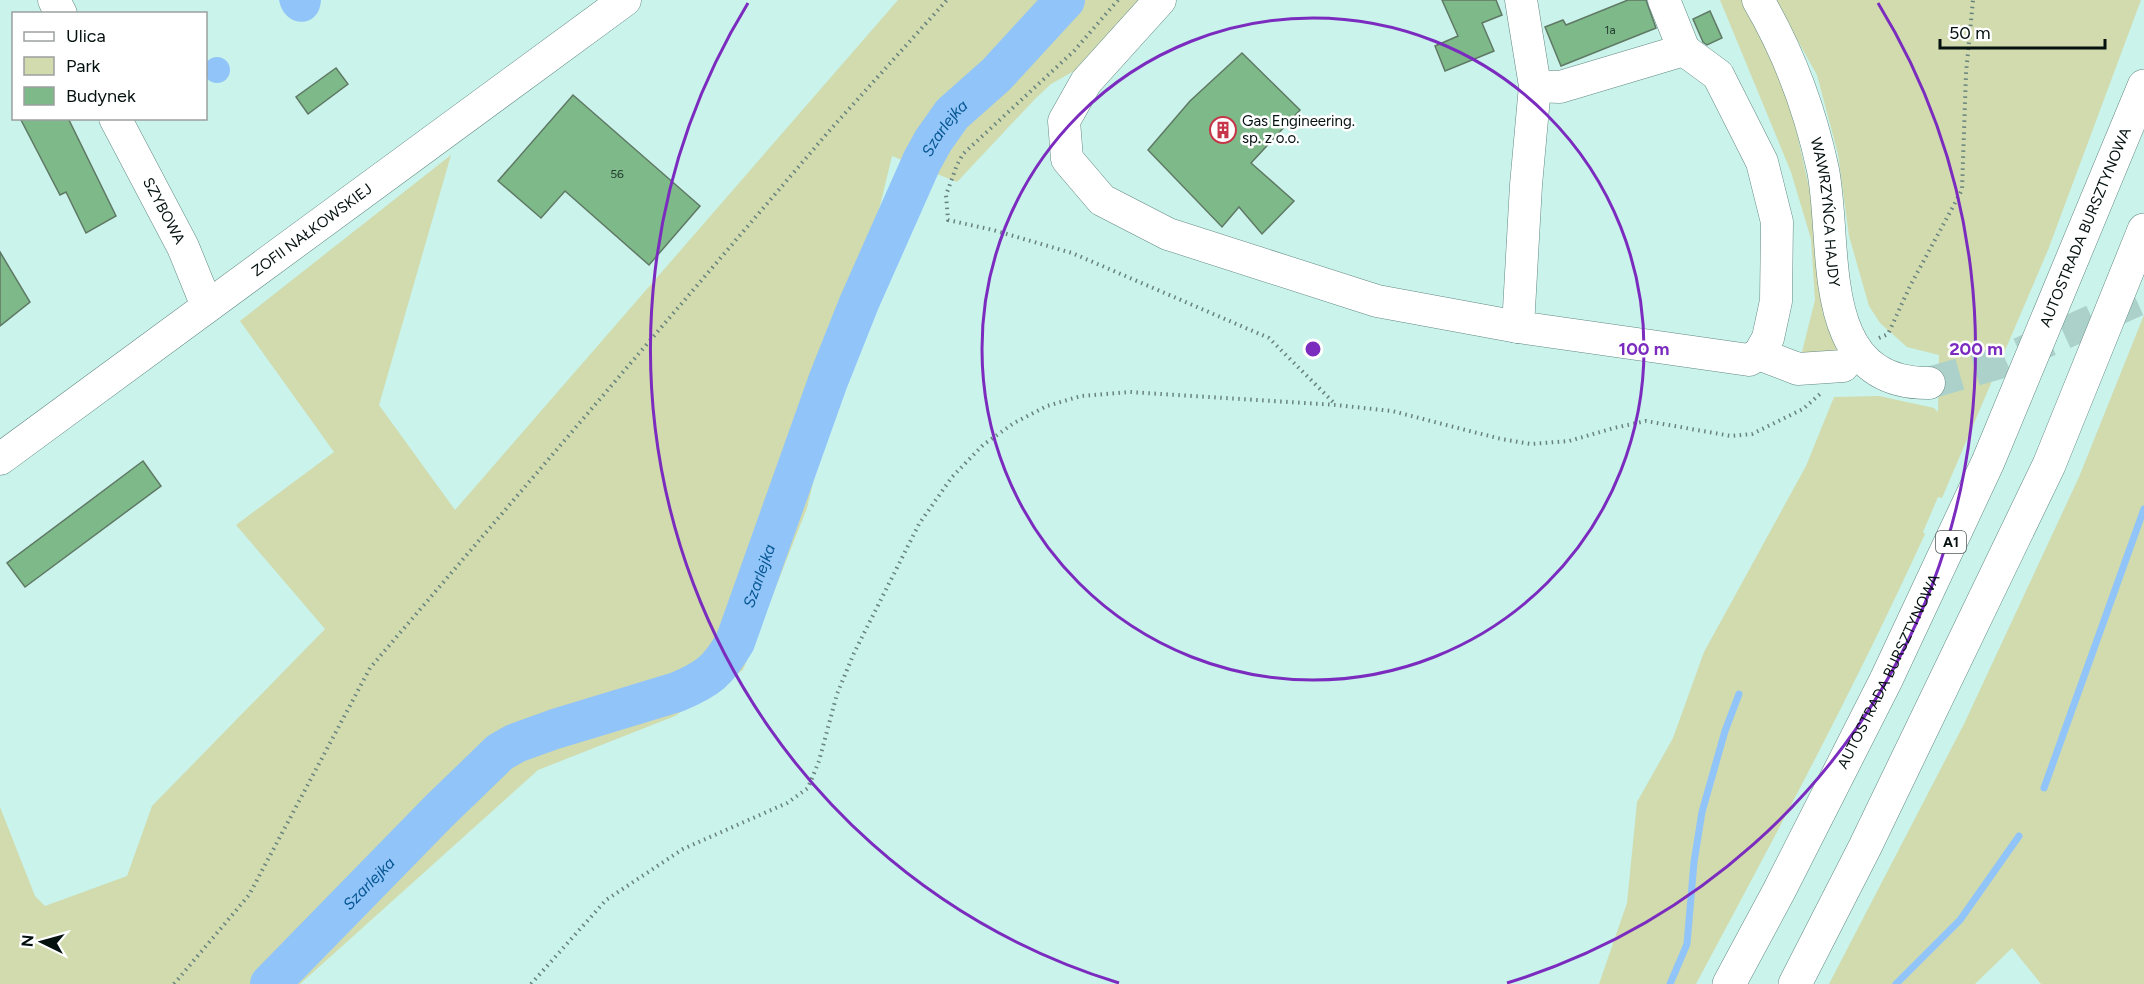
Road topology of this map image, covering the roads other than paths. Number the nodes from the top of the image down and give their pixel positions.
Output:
1 (625, 0) edge
2 (1160, 0) edge
3 (1521, 0) edge
4 (1664, 0) edge
5 (1758, 0) edge
6 (1684, 50) junction
7 (1535, 86) junction
8 (2144, 86) edge
9 (116, 120) edge
10 (2144, 230) edge
11 (207, 306) junction
12 (1518, 327) junction
13 (1759, 354) junction
14 (1849, 359) junction
15 (1929, 383) tunnel mouth
16 (0, 459) edge
17 (1729, 984) edge
18 (1795, 984) edge

1 - 11 street, ZOFII NAŁKOWSKIEJ
2 - 12 street
3 - 7 street
4 - 6 street
5 - 14 street, WAWRZYŃCA HAJDY
6 - 7 street
6 - 13 street
7 - 12 street
8 - 17 highway, AUTOSTRADA BURSZTYNOWA / A1
9 - 11 street, SZYBOWA
10 - 18 highway
11 - 16 street, ZOFII NAŁKOWSKIEJ
12 - 13 street
13 - 14 street
14 - 15 street, WAWRZYŃCA HAJDY

